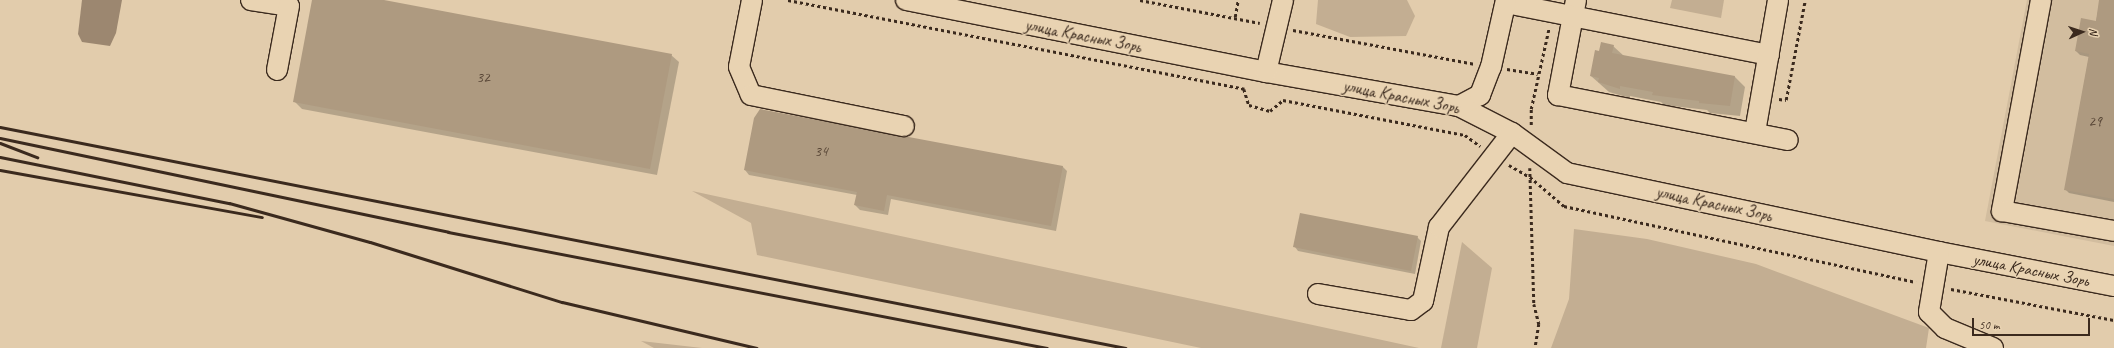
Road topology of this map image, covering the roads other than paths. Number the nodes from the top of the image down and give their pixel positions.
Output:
1 (251, 0) edge
2 (752, 0) edge
3 (906, 0) edge
4 (1283, 0) edge
5 (1778, 0) edge
6 (2041, 0) edge
7 (1506, 2) edge
8 (1574, 8) edge
9 (1768, 55) junction
10 (277, 70) dead end
11 (1266, 72) junction
12 (1459, 106) junction
13 (904, 126) dead end
14 (1755, 132) junction
15 (1512, 133) junction
16 (1788, 140) dead end
17 (2114, 231) edge
18 (1940, 252) junction
19 (2114, 286) edge
20 (1318, 294) dead end
21 (1993, 348) edge

1 - 10 street
2 - 13 street
3 - 11 street, улица Красных Зорь
4 - 11 street
5 - 9 street
6 - 17 street
7 - 8 street
7 - 12 street
8 - 9 street
8 - 14 street
9 - 14 street
11 - 12 street, улица Красных Зорь
12 - 15 street, улица Красных Зорь
14 - 16 street
15 - 18 street, улица Красных Зорь
15 - 20 street
18 - 19 street, улица Красных Зорь
18 - 21 street

